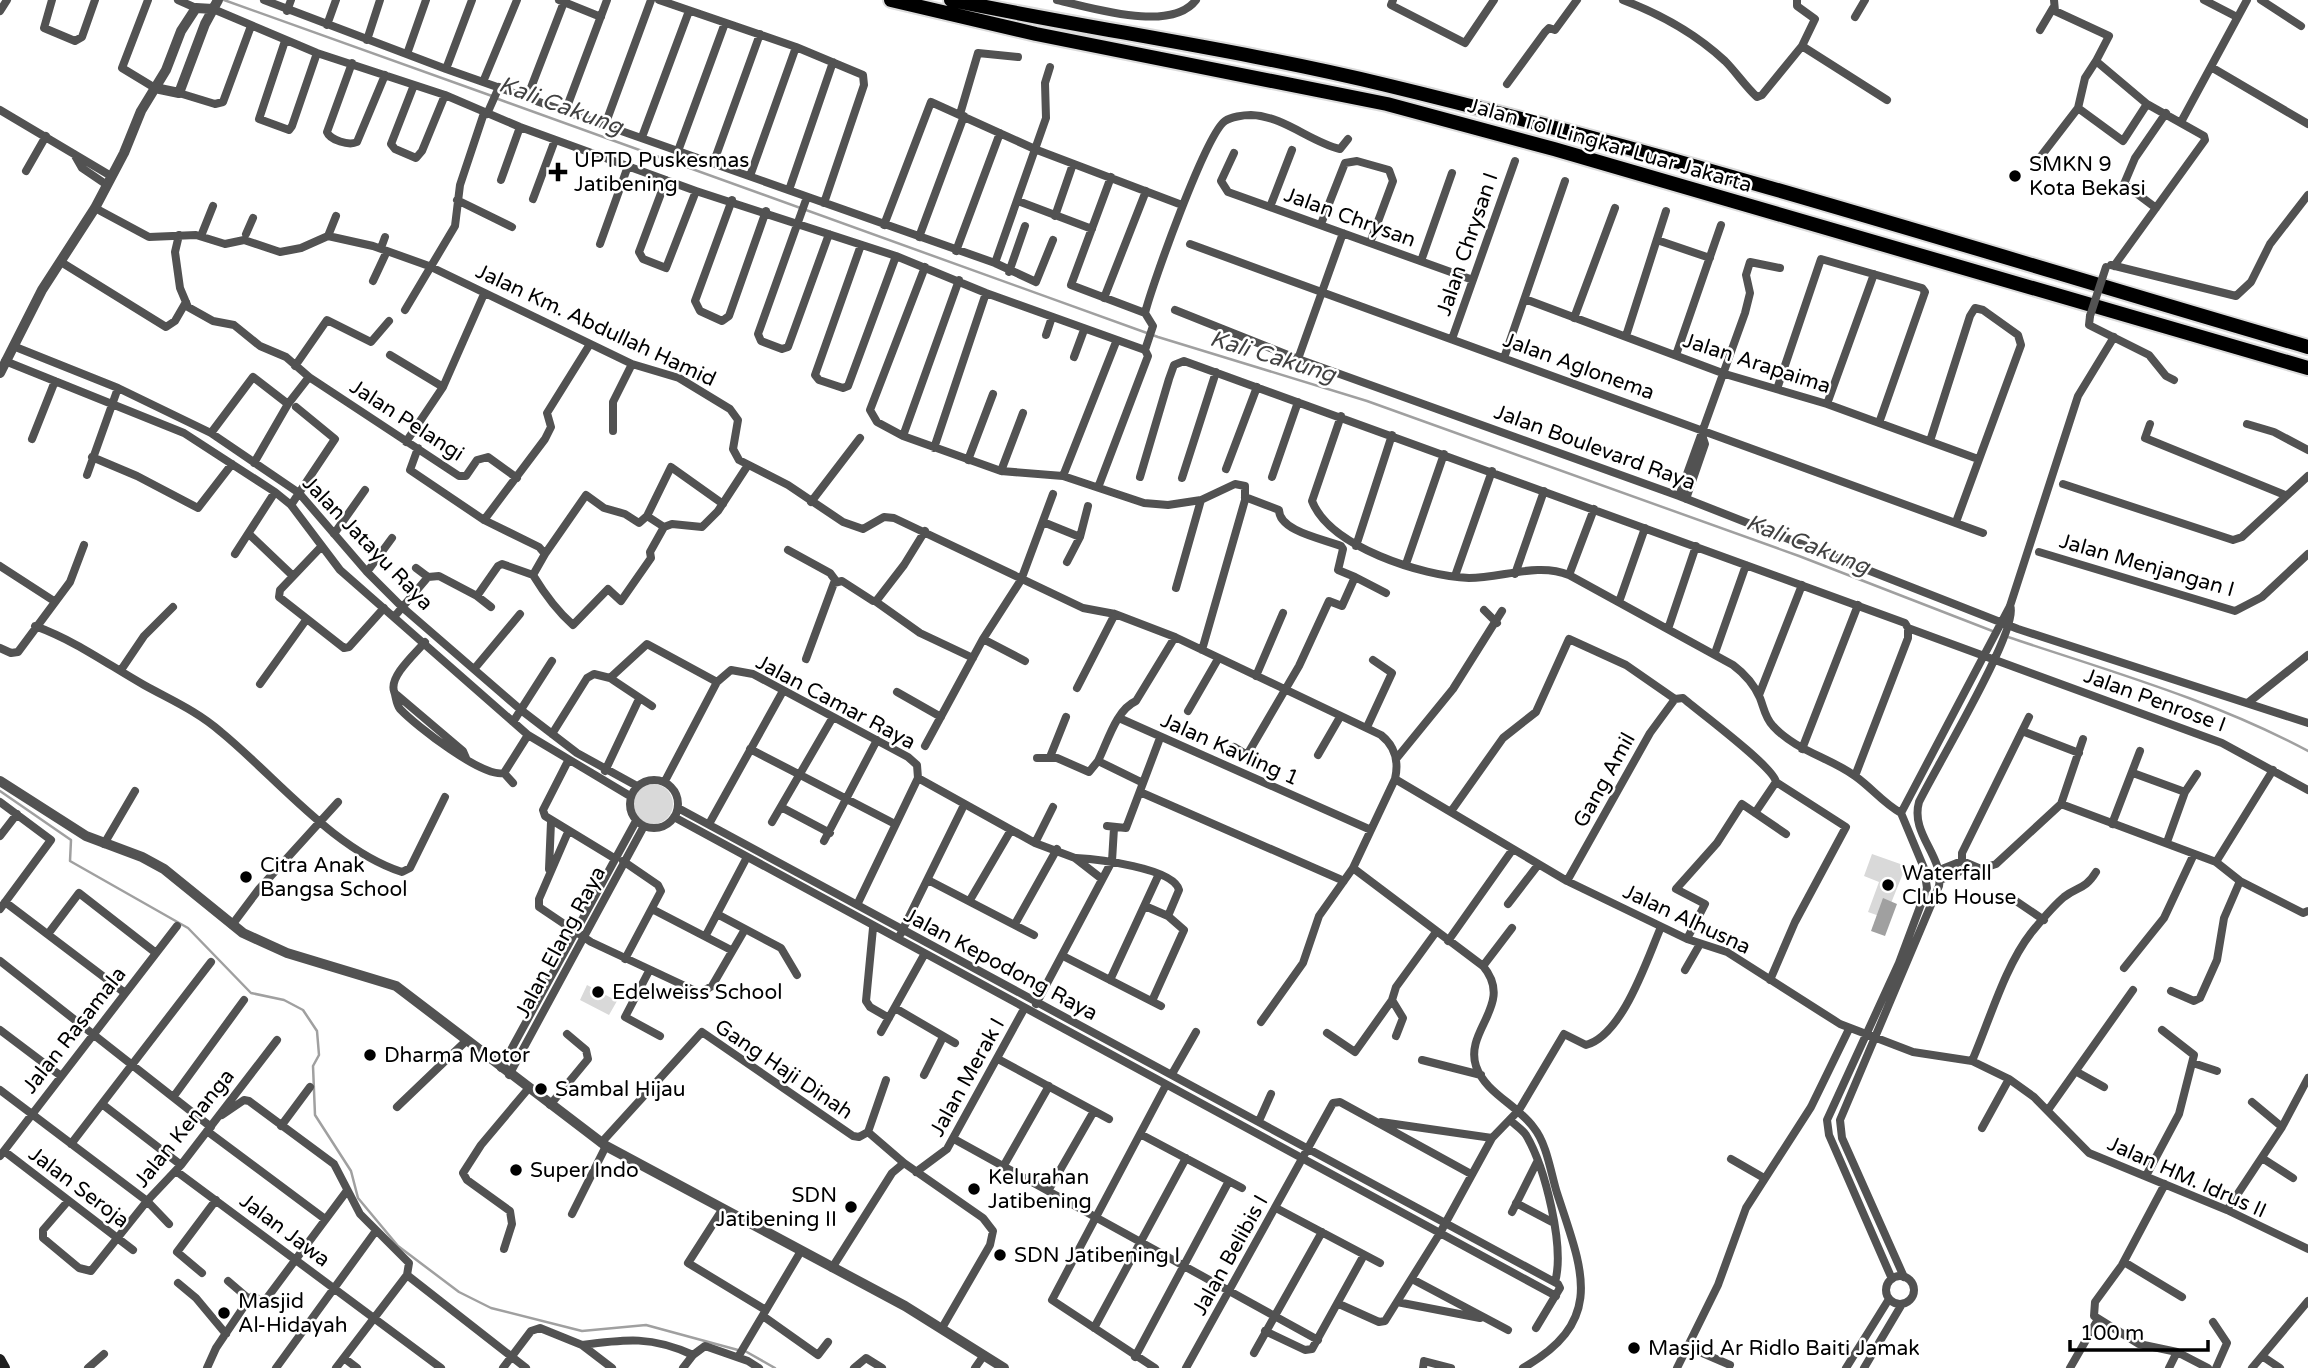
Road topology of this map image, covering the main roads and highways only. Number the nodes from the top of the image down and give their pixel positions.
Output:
1 (891, 0) edge
2 (951, 0) edge
3 (982, 0) edge
4 (1023, 15) junction
5 (2308, 347) edge
6 (2308, 368) edge
7 (0, 1359) edge
8 (5, 1368) edge

1 - 6 highway, Jalan Tol Lingkar Luar Jakarta
2 - 4 highway, Jalan Tol Lingkar Luar Jakarta
3 - 4 highway
4 - 5 highway, Jalan Tol Lingkar Luar Jakarta
7 - 8 main road

